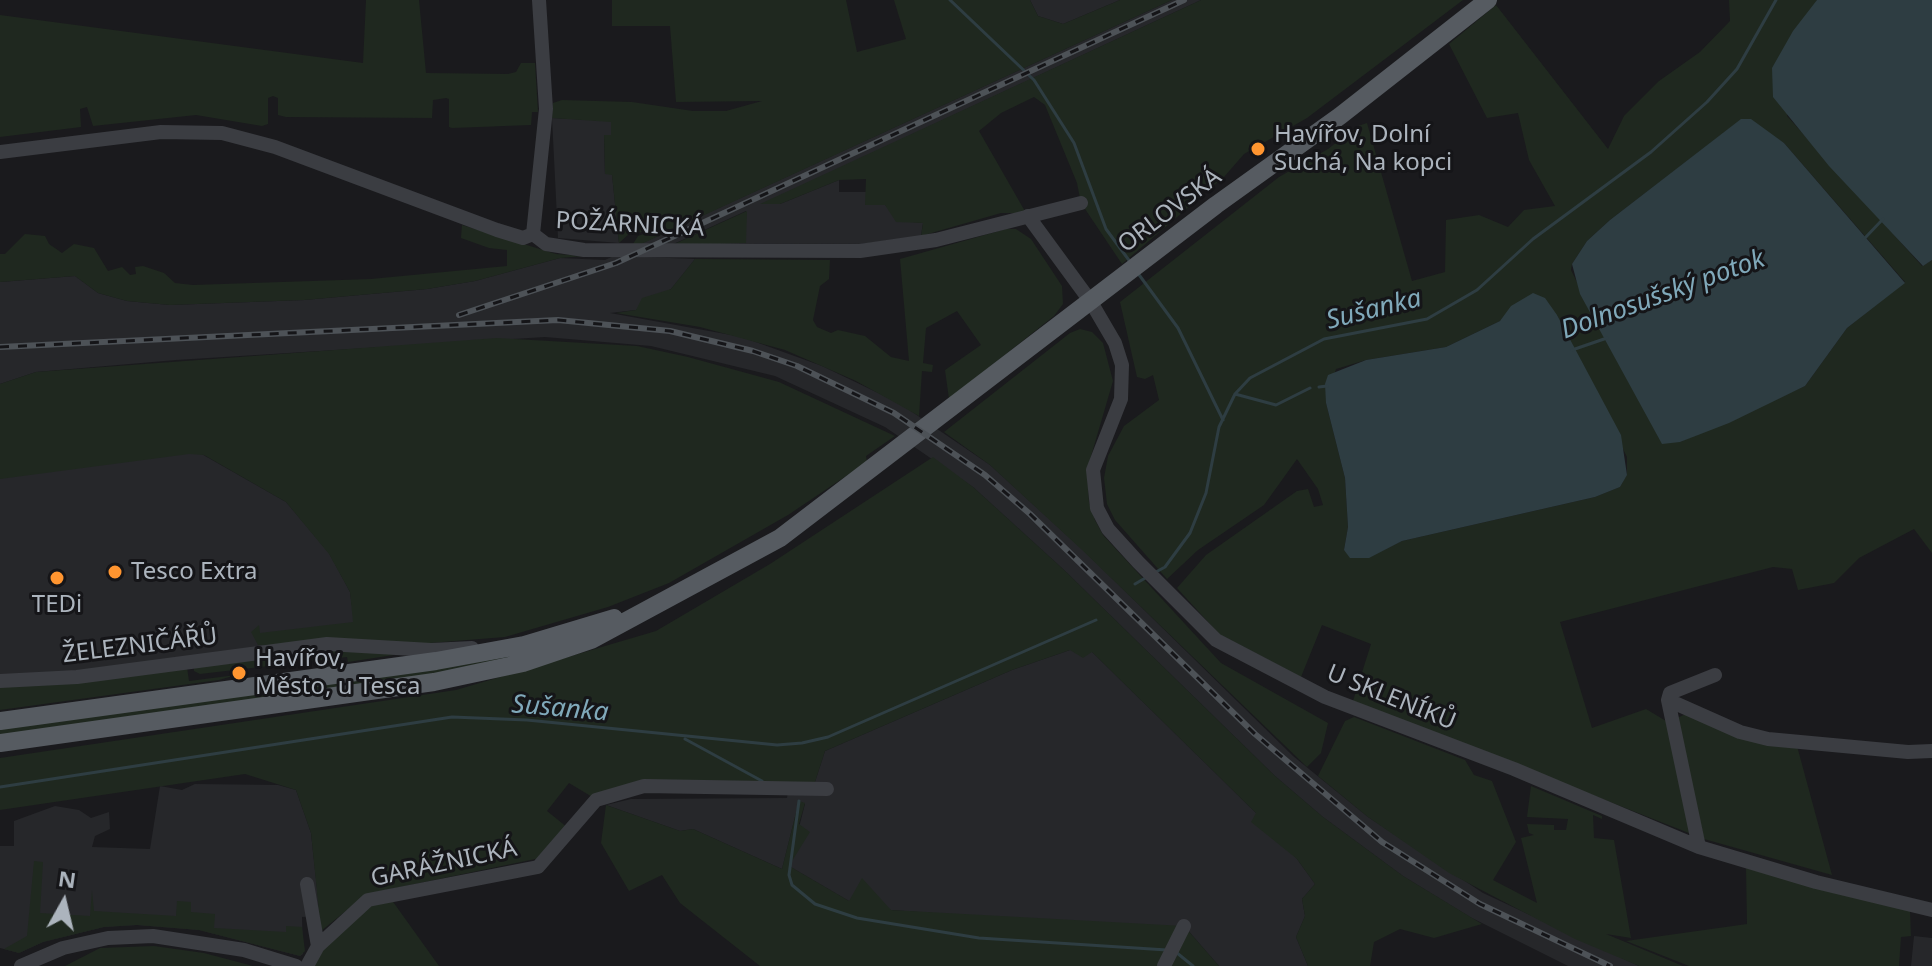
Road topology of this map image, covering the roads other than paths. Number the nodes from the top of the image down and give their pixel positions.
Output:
1 (539, 0) edge
2 (1488, 0) edge
3 (0, 152) edge
4 (1081, 203) dead end
5 (1028, 216) junction
6 (533, 234) junction
7 (1091, 302) junction
8 (666, 602) junction
9 (524, 645) junction
10 (1715, 675) dead end
11 (0, 681) edge
12 (1668, 700) junction
13 (0, 721) edge
14 (0, 743) edge
15 (1932, 751) edge
16 (827, 789) dead end
17 (1699, 847) junction
18 (307, 884) dead end
19 (1932, 910) edge
20 (1182, 930) dead end
21 (318, 946) junction
22 (21, 966) edge
23 (296, 966) edge
24 (307, 966) edge
25 (1164, 966) edge

1 - 6 street
2 - 7 main road, ORLOVSKÁ
3 - 6 street, POŽÁRNICKÁ
4 - 5 street, POŽÁRNICKÁ
5 - 6 street, POŽÁRNICKÁ
5 - 7 street
7 - 8 main road, ORLOVSKÁ
7 - 17 street, U SKLENÍKŮ
8 - 9 main road
8 - 14 main road
9 - 11 street, ŽELEZNIČÁŘŮ
9 - 13 main road
10 - 12 street
12 - 15 street
12 - 17 street
16 - 21 street, GARÁŽNICKÁ
17 - 19 street, U SKLENÍKŮ
18 - 21 street
20 - 25 street
21 - 24 street, GARÁŽNICKÁ
22 - 23 street

